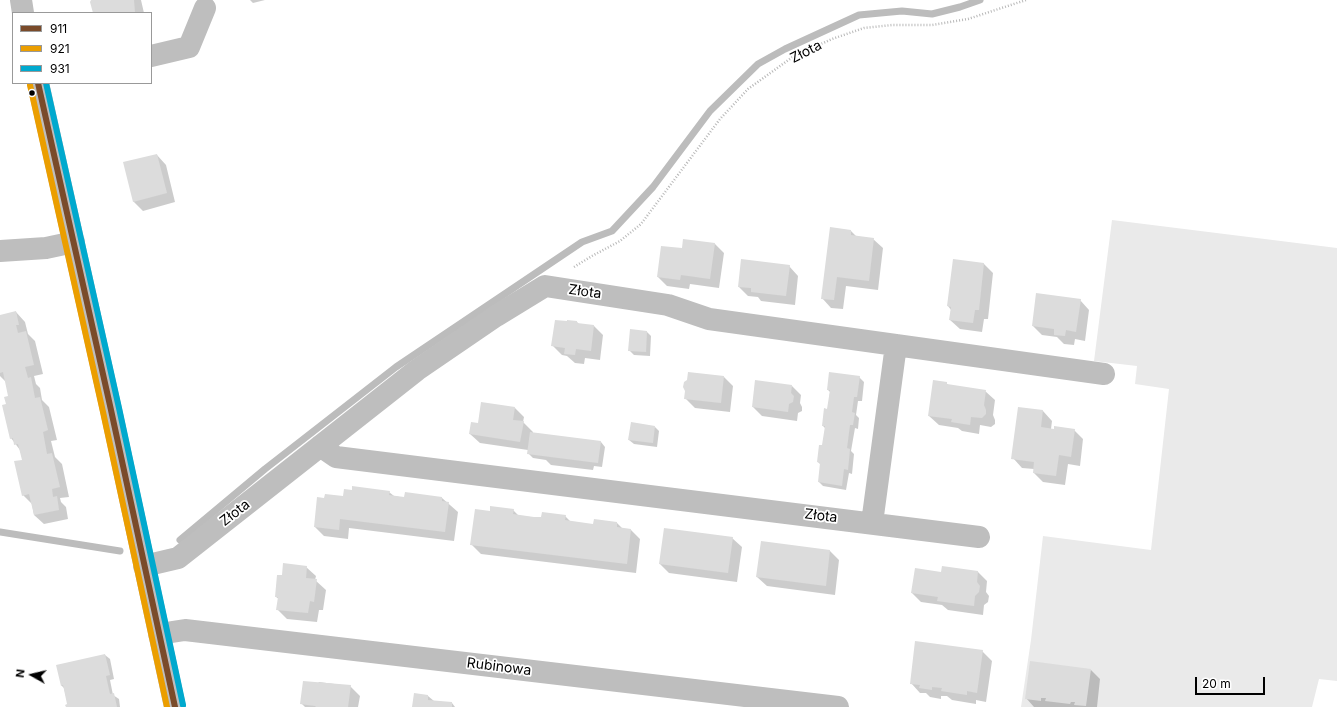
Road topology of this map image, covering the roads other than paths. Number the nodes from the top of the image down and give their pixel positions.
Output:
1 (21, 0) edge
2 (205, 8) dead end
3 (24, 12) edge
4 (152, 56) edge
5 (38, 84) edge
6 (74, 242) junction
7 (0, 250) edge
8 (896, 345) junction
9 (1104, 374) dead end
10 (320, 446) junction
11 (872, 523) junction
12 (979, 537) dead end
13 (144, 566) junction
14 (159, 634) junction
15 (175, 707) edge
16 (838, 707) edge

1 - 3 street
2 - 4 street
5 - 6 street
6 - 7 street
6 - 13 street
8 - 9 street, Złota
8 - 10 street, Złota
8 - 11 street
10 - 11 street, Złota
10 - 13 street, Złota
11 - 12 street, Złota
13 - 14 street
14 - 15 street
14 - 16 street, Rubinowa

